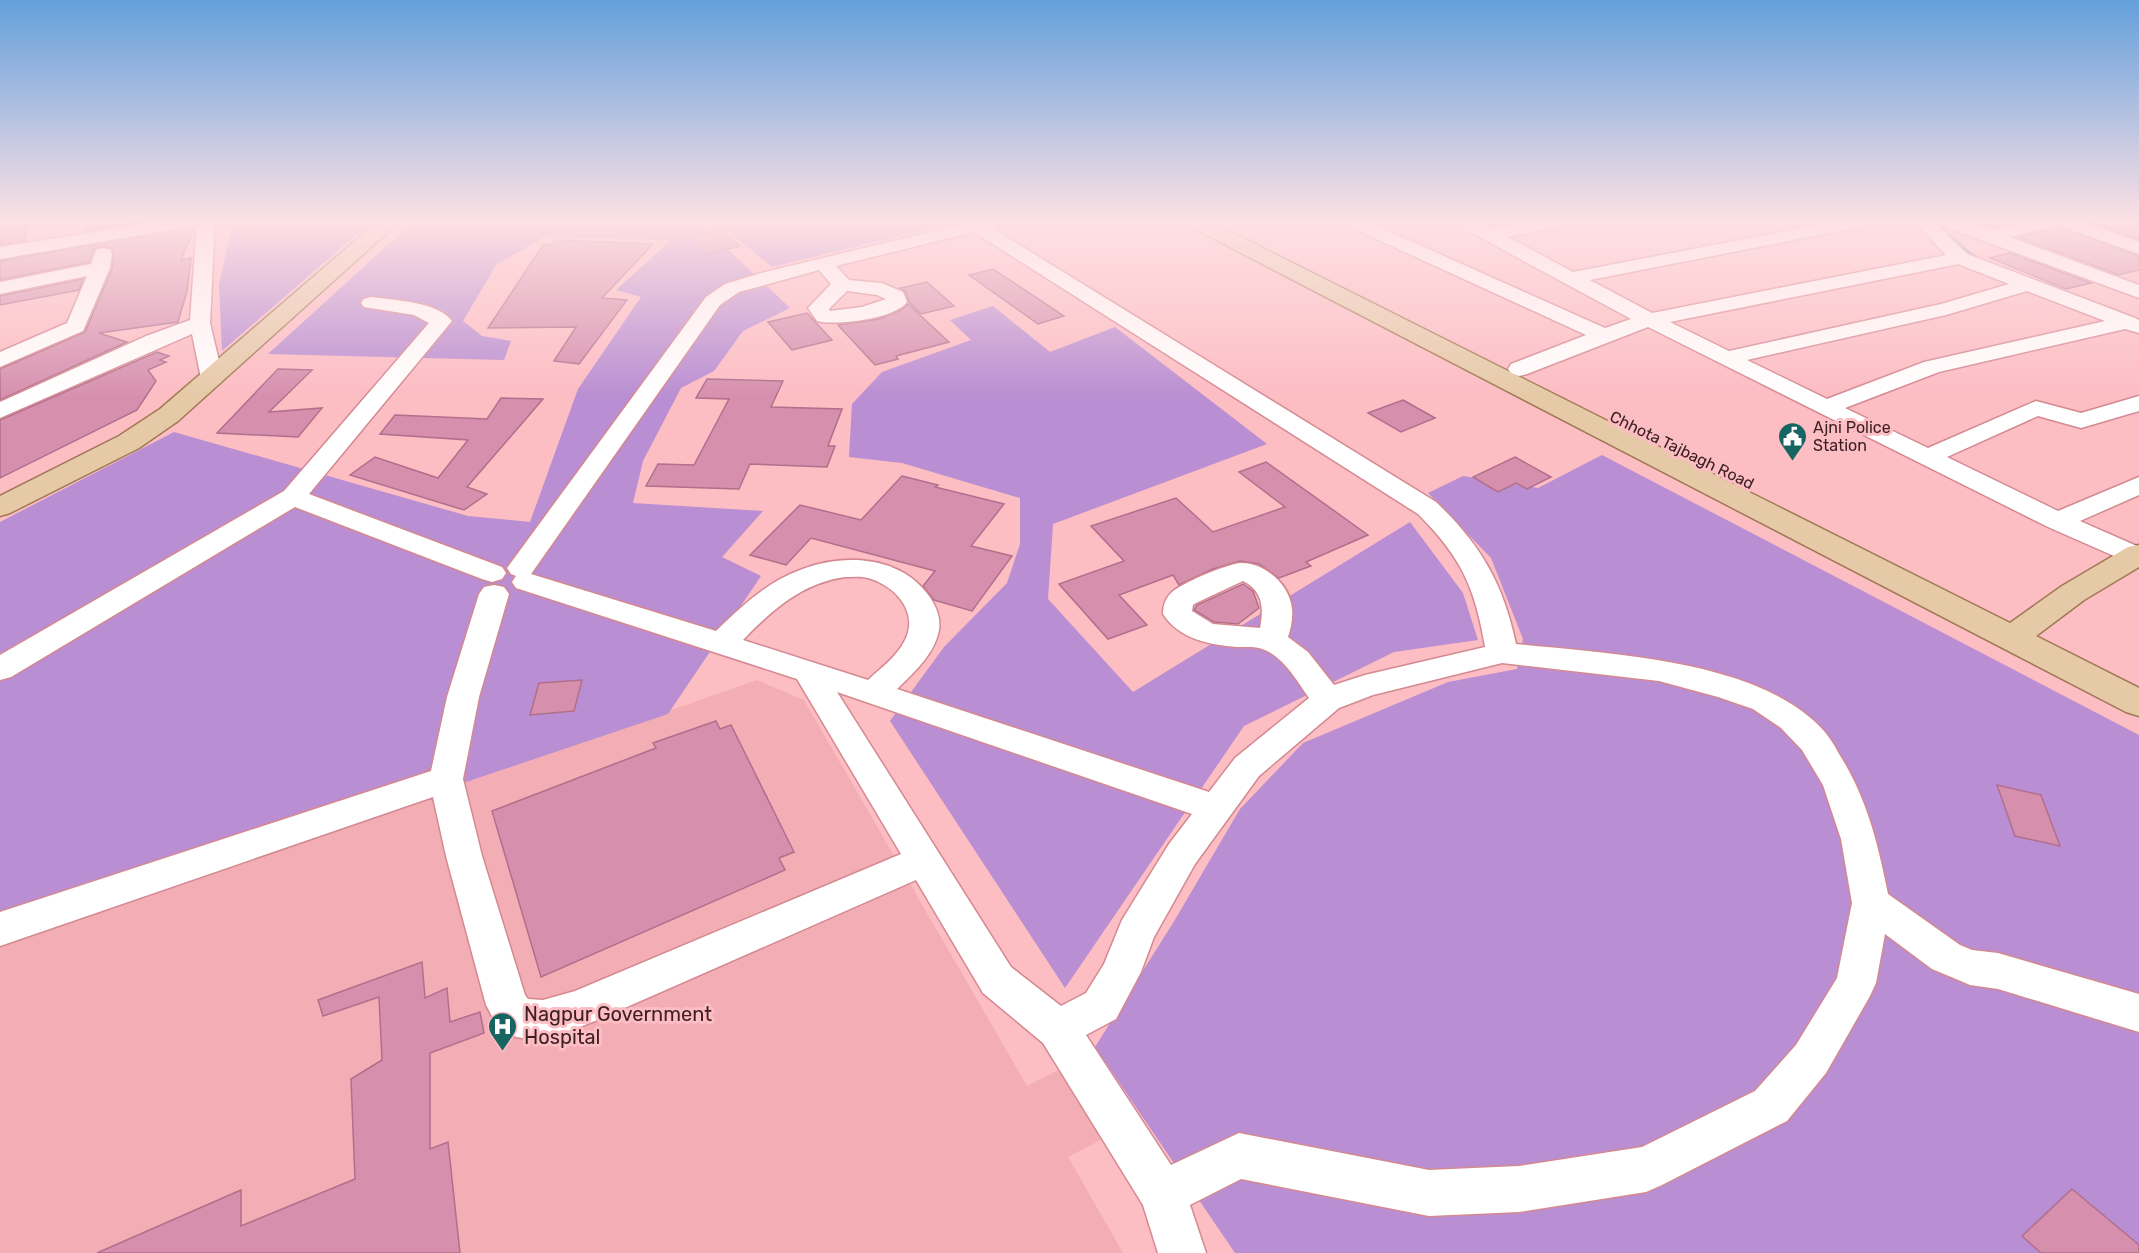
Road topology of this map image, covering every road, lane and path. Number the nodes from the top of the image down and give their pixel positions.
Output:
1 (38, 280) edge
2 (95, 280) edge
3 (203, 280) edge
4 (311, 280) edge
5 (321, 280) edge
6 (761, 280) edge
7 (839, 280) edge
8 (1073, 280) edge
9 (1314, 280) edge
10 (1341, 280) edge
11 (1483, 280) edge
12 (1577, 280) edge
13 (1847, 280) edge
14 (2019, 280) edge
15 (2109, 280) edge
16 (2028, 284) junction
17 (843, 285) dead end
18 (0, 288) edge
19 (2139, 292) edge
20 (371, 303) dead end
21 (1649, 320) junction
22 (200, 323) junction
23 (2133, 325) edge
24 (1604, 335) junction
25 (1727, 358) junction
26 (0, 360) edge
27 (1519, 369) junction
28 (212, 375) junction
29 (2139, 403) edge
30 (1826, 407) junction
31 (0, 411) edge
32 (1928, 457) junction
33 (2139, 485) edge
34 (0, 496) edge
35 (293, 497) junction
36 (0, 507) edge
37 (2057, 521) junction
38 (2137, 556) edge
39 (508, 579) junction
40 (2022, 631) junction
41 (1272, 641) dead end
42 (722, 643) junction
43 (1502, 653) junction
44 (0, 669) edge
45 (808, 671) junction
46 (2139, 678) edge
47 (873, 694) junction
48 (1328, 700) junction
49 (2139, 703) edge
50 (446, 779) junction
51 (1216, 808) junction
52 (924, 860) junction
53 (1871, 903) junction
54 (0, 929) edge
55 (2139, 1013) edge
56 (1058, 1029) junction
57 (1163, 1194) junction
58 (1182, 1253) edge

1 - 18 street
2 - 26 street
3 - 22 street
4 - 28 main road
5 - 28 main road
6 - 39 street
7 - 17 street
8 - 43 street
9 - 40 main road
10 - 27 main road, Chhota Tajbagh Road
11 - 24 street
12 - 21 street
13 - 21 street
14 - 16 street
15 - 19 street
16 - 23 street
16 - 25 street
20 - 35 street
21 - 24 street
21 - 25 street
22 - 28 street
22 - 31 street
23 - 30 street
24 - 27 street
25 - 30 street
27 - 40 main road, Chhota Tajbagh Road
28 - 34 main road
28 - 36 main road
29 - 32 street
30 - 32 street
32 - 37 street
33 - 37 street
35 - 39 street
35 - 44 street
37 - 38 street
38 - 40 main road
39 - 42 street
39 - 50 street
40 - 46 main road, Chhota Tajbagh Road
40 - 49 main road
41 - 48 street
42 - 45 street
42 - 47 street
43 - 48 street
43 - 53 street
45 - 47 street
45 - 52 street
47 - 51 street
48 - 51 street
50 - 52 street
50 - 54 street
51 - 56 street
52 - 56 street
53 - 55 street
53 - 57 street
56 - 57 street
57 - 58 street

